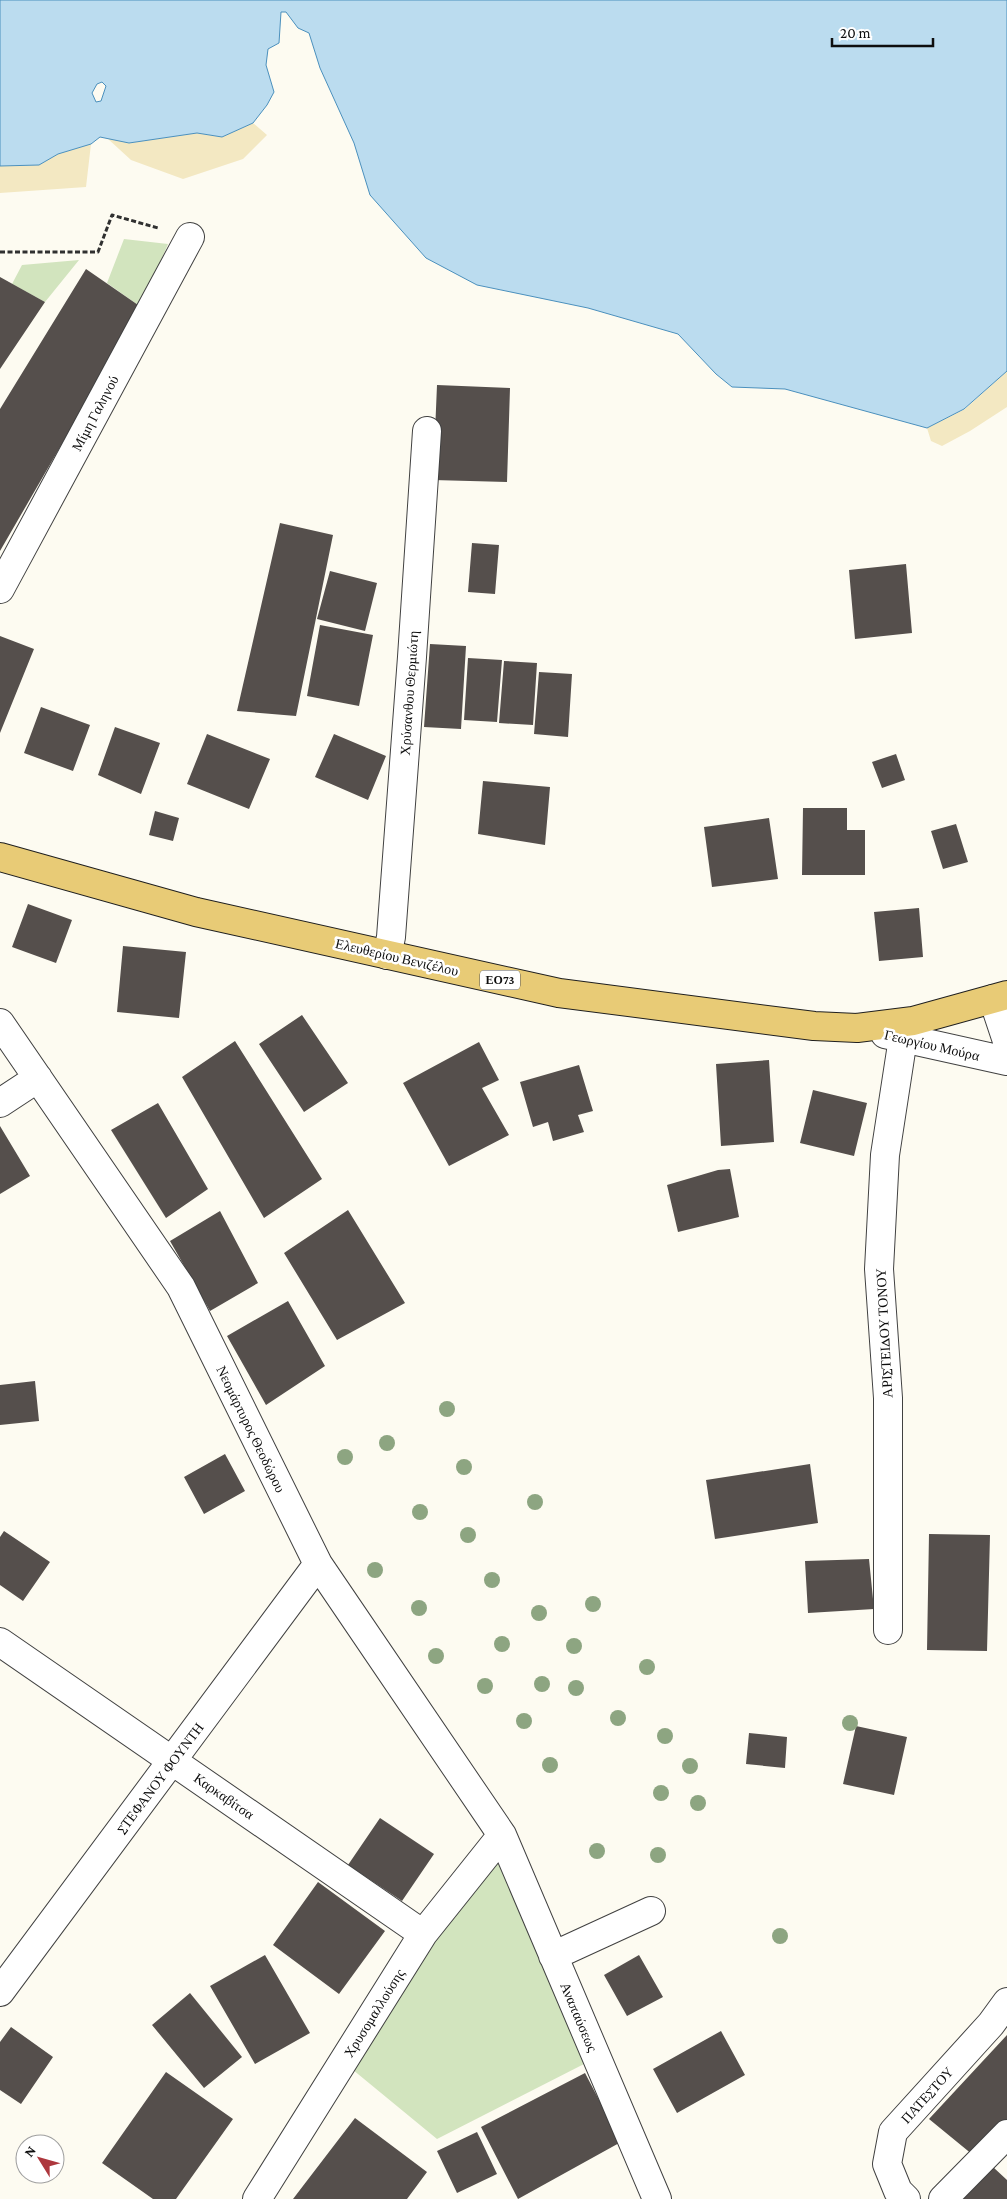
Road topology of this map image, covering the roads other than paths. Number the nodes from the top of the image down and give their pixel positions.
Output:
1 (190, 237) road end
2 (427, 431) dead end
3 (0, 589) edge
4 (0, 857) edge
5 (387, 955) junction
6 (1000, 997) edge
7 (0, 1022) edge
8 (857, 1028) junction
9 (903, 1038) junction
10 (1007, 1041) edge
11 (1007, 1061) edge
12 (38, 1078) junction
13 (0, 1103) edge
14 (318, 1564) junction
15 (888, 1630) dead end
16 (0, 1642) edge
17 (173, 1760) junction
18 (502, 1834) junction
19 (651, 1911) dead end
20 (423, 1934) junction
21 (553, 1956) junction
22 (0, 1992) edge
23 (1007, 2002) edge
24 (1007, 2134) edge
25 (257, 2199) edge
26 (657, 2199) edge
27 (906, 2199) edge
28 (942, 2199) edge

1 - 3 street, Μίμη Γαληνού
2 - 5 street, Χρύσανθου Θερμιώτη
4 - 5 main road, Ελευθερίου Βενιζέλου / ΕΟ73
5 - 8 main road, Ελευθερίου Βενιζέλου / ΕΟ73
6 - 8 main road, Ελευθερίου Βενιζέλου / ΕΟ73
6 - 10 street
7 - 12 street, Νεομάρτυρος Θεοδώρου
8 - 9 street, Γεωργίου Μούρα
9 - 11 street, Γεωργίου Μούρα
9 - 15 street, ΑΡΙΣΤΕΙΔΟΥ ΤΟΝΟΥ
12 - 13 street
12 - 14 street, Νεομάρτυρος Θεοδώρου
14 - 17 street, ΣΤΕΦΑΝΟΥ ΦΟΥΝΤΗ
14 - 18 street, Νεομάρτυρος Θεοδώρου
16 - 17 street, Καρκαβίτσα
17 - 20 street, Καρκαβίτσα
17 - 22 street, ΣΤΕΦΑΝΟΥ ΦΟΥΝΤΗ
18 - 20 street, Χρυσομαλλούσης
18 - 21 street, Αναπαύσεως
19 - 21 street
20 - 25 street, Χρυσομαλλούσης
21 - 26 street, Αναπαύσεως
23 - 27 street, ΠΑΤΕΣΤΟΥ
24 - 28 street

